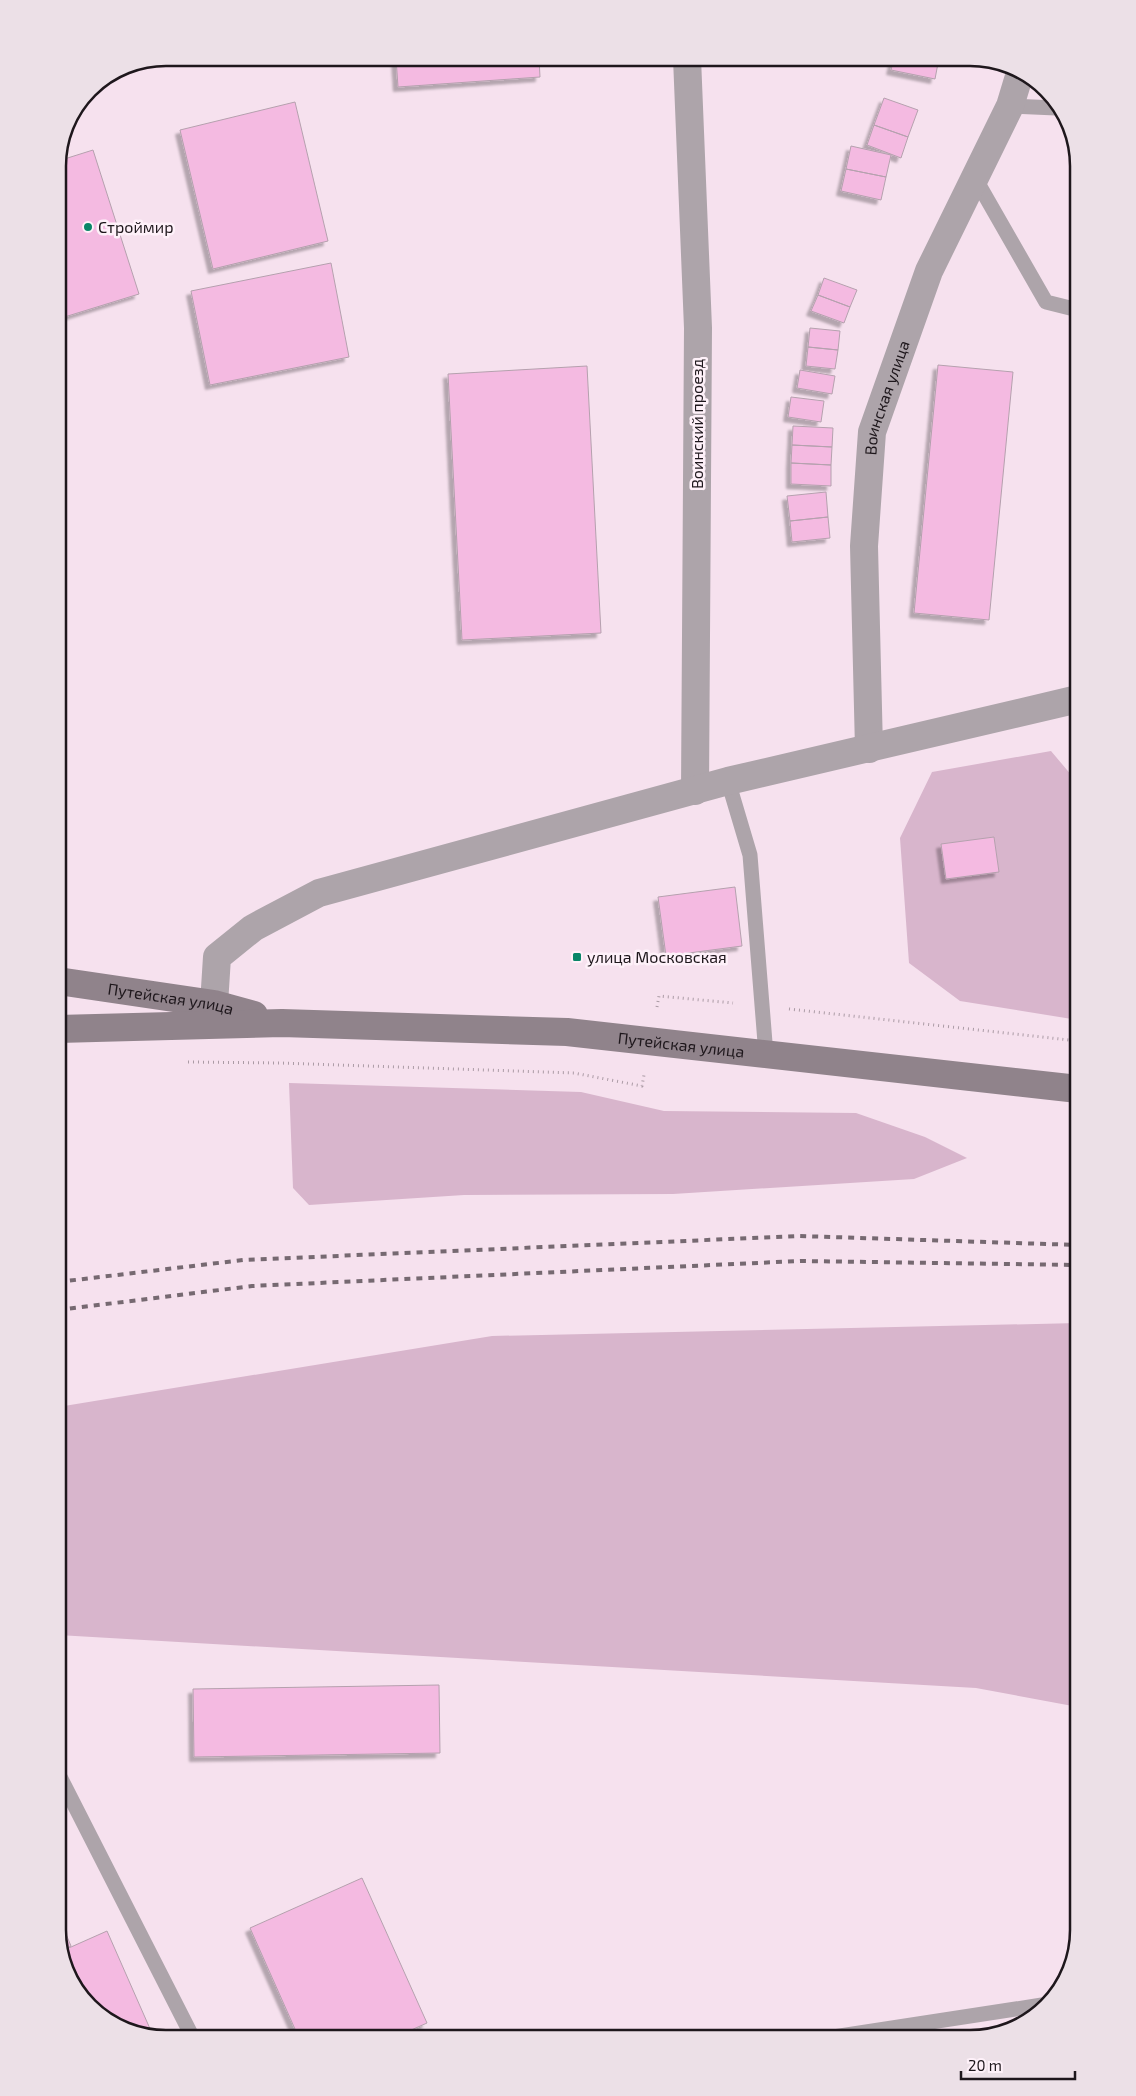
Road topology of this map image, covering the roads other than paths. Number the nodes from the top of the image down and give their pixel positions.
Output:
1 (687, 66) edge
2 (1018, 79) edge
3 (1010, 106) junction
4 (1050, 108) edge
5 (974, 178) junction
6 (1070, 308) edge
7 (1070, 702) edge
8 (869, 749) junction
9 (728, 781) junction
10 (695, 791) junction
11 (66, 982) edge
12 (214, 1004) junction
13 (282, 1023) junction
14 (66, 1028) edge
15 (766, 1055) junction
16 (1070, 1088) edge
17 (66, 1789) edge
18 (1034, 2006) edge
19 (189, 2030) edge
20 (879, 2030) edge

1 - 10 street, Воинский проезд
2 - 3 street, Воинская улица
3 - 4 lane
3 - 5 street, Воинская улица
5 - 6 lane
5 - 8 street, Воинская улица
7 - 8 street
8 - 9 street
9 - 10 street
9 - 15 lane
10 - 12 street
11 - 12 street, Путейская улица
12 - 13 street, Путейская улица
13 - 14 street, Путейская улица
13 - 15 street, Путейская улица
15 - 16 street, Путейская улица
17 - 19 lane
18 - 20 lane

